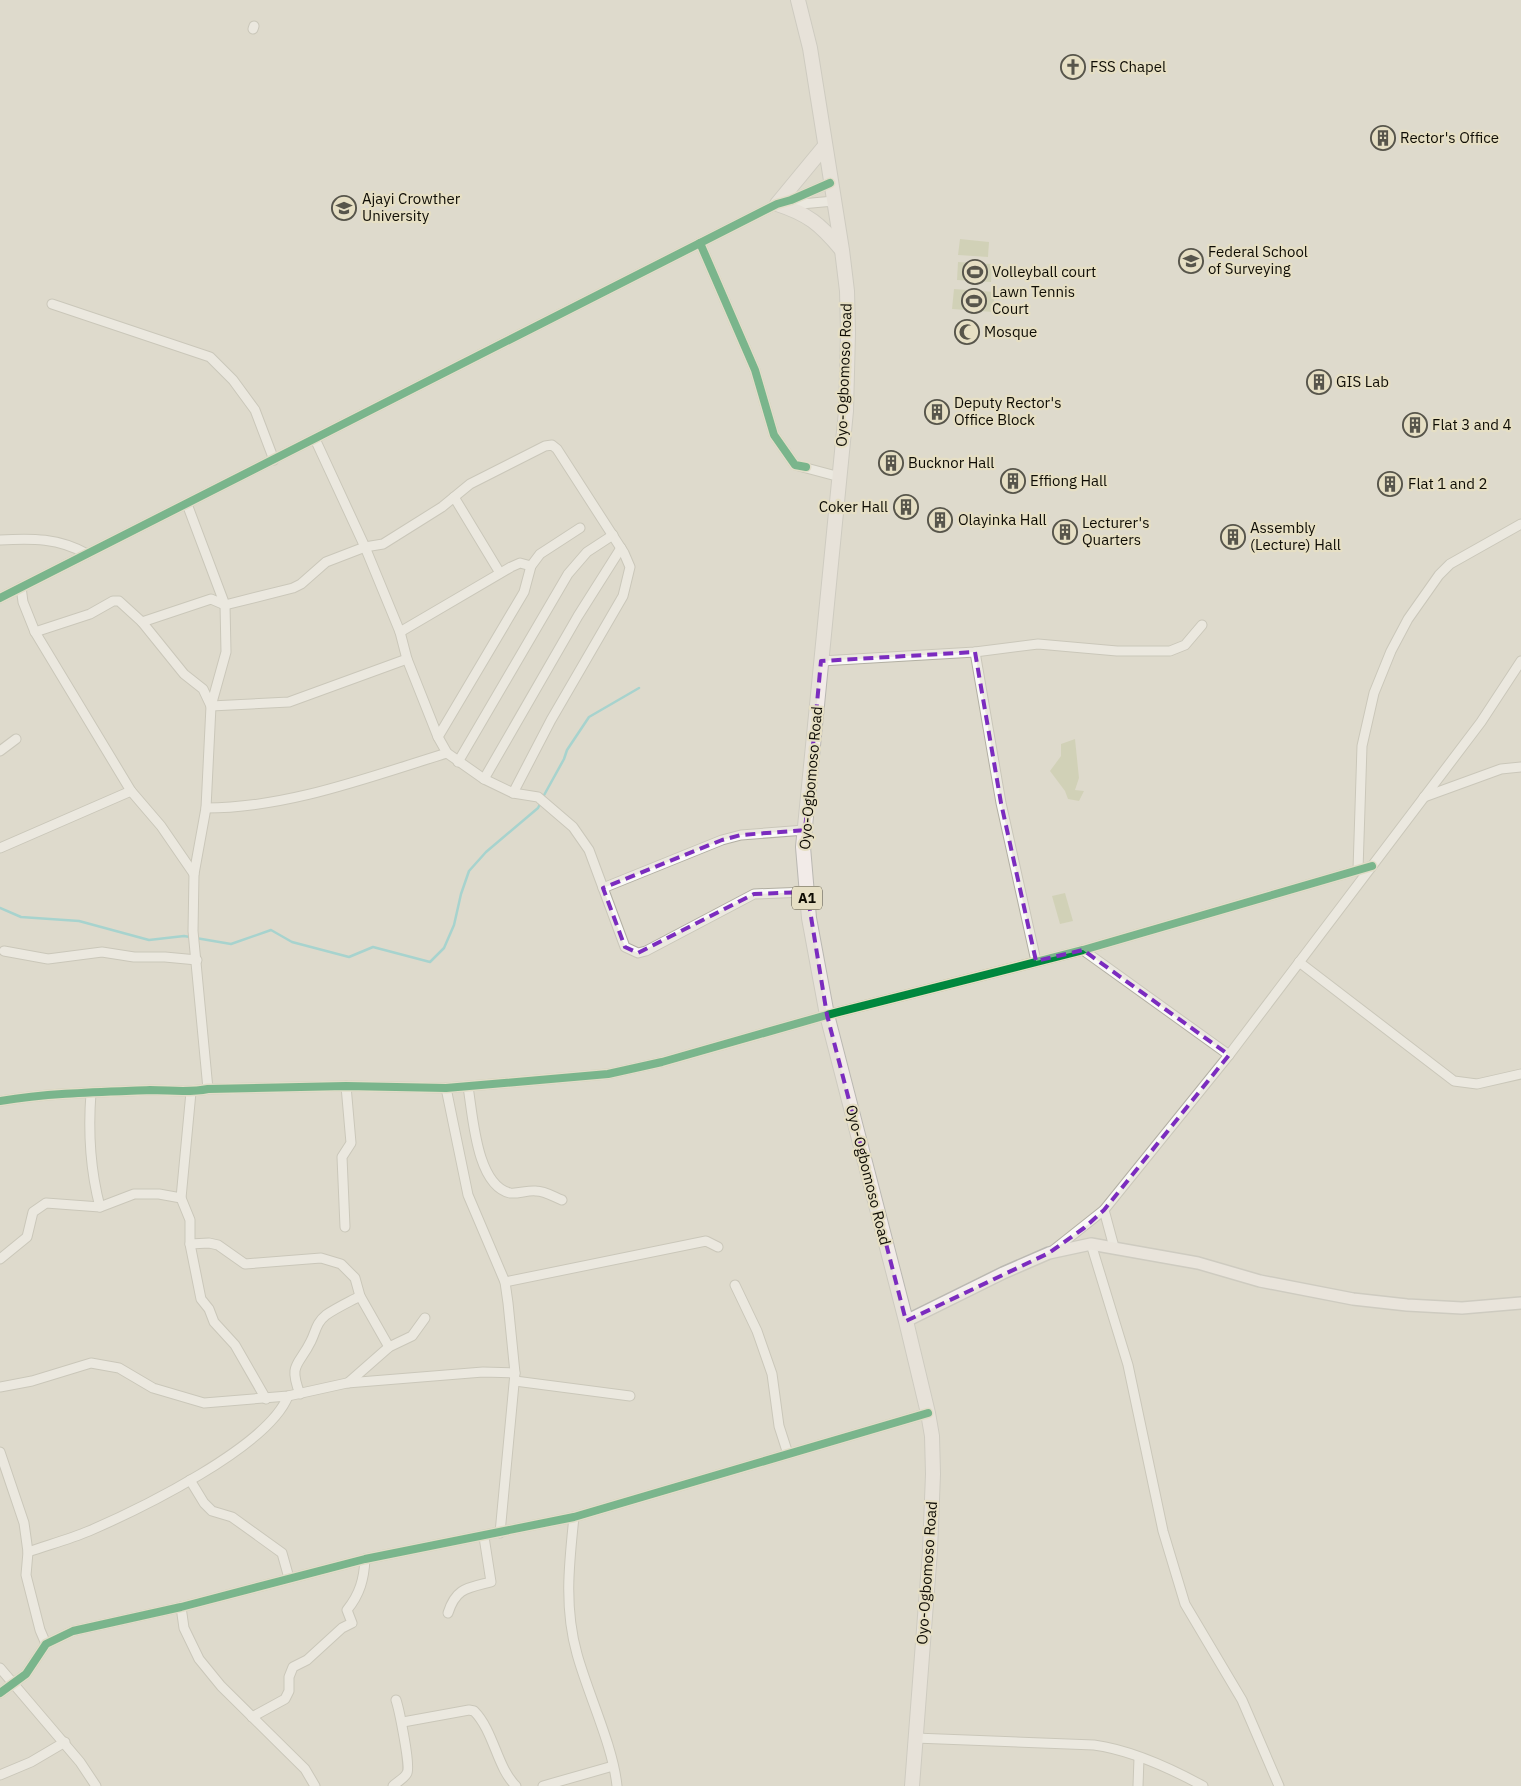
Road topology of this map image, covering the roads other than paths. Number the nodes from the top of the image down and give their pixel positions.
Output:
1 (798, 0) edge
2 (824, 147) junction
3 (830, 183) junction
4 (791, 200) junction
5 (834, 202) junction
6 (777, 204) junction
7 (700, 243) junction
8 (842, 250) junction
9 (52, 304) dead end
10 (315, 439) junction
11 (274, 460) junction
12 (840, 477) junction
13 (454, 497) junction
14 (187, 504) junction
15 (1521, 524) edge
16 (580, 528) dead end
17 (613, 535) junction
18 (0, 540) edge
19 (365, 547) junction
20 (621, 548) junction
21 (88, 554) junction
22 (531, 566) junction
23 (500, 573) junction
24 (21, 587) junction
25 (0, 598) edge
26 (225, 605) junction
27 (142, 622) junction
28 (1202, 625) dead end
29 (35, 632) junction
30 (400, 632) junction
31 (975, 652) junction
32 (407, 659) junction
33 (821, 661) junction
34 (1521, 661) edge
35 (211, 706) junction
36 (438, 737) junction
37 (16, 738) dead end
38 (0, 751) edge
39 (447, 753) junction
40 (458, 762) junction
41 (1521, 767) edge
42 (484, 779) junction
43 (132, 791) junction
44 (513, 793) junction
45 (1424, 798) junction
46 (206, 808) junction
47 (805, 830) junction
48 (0, 848) edge
49 (1372, 866) junction
50 (1358, 870) junction
51 (194, 874) junction
52 (603, 888) junction
53 (807, 892) junction
54 (1083, 950) junction
55 (4, 951) dead end
56 (197, 960) junction
57 (1036, 961) junction
58 (1299, 962) junction
59 (827, 1015) junction
60 (1229, 1055) junction
61 (1521, 1074) edge
62 (346, 1086) junction
63 (468, 1087) junction
64 (446, 1088) junction
65 (208, 1089) junction
66 (191, 1092) junction
67 (91, 1093) junction
68 (0, 1101) edge
69 (181, 1198) junction
70 (562, 1200) dead end
71 (100, 1208) junction
72 (1104, 1210) junction
73 (345, 1227) dead end
74 (190, 1244) junction
75 (1091, 1244) junction
76 (718, 1246) dead end
77 (1114, 1247) junction
78 (1049, 1253) junction
79 (0, 1258) edge
80 (505, 1282) junction
81 (734, 1285) dead end
82 (360, 1296) junction
83 (1521, 1303) edge
84 (425, 1318) dead end
85 (906, 1321) junction
86 (389, 1347) junction
87 (515, 1377) junction
88 (347, 1384) junction
89 (0, 1387) edge
90 (300, 1394) junction
91 (288, 1396) junction
92 (630, 1396) dead end
93 (266, 1399) junction
94 (928, 1413) junction
95 (0, 1452) edge
96 (788, 1454) junction
97 (190, 1480) junction
98 (574, 1517) junction
99 (500, 1533) junction
100 (484, 1537) junction
101 (28, 1552) junction
102 (365, 1559) junction
103 (289, 1578) junction
104 (181, 1607) junction
105 (448, 1613) dead end
106 (46, 1644) junction
107 (0, 1668) edge
108 (14, 1685) junction
109 (0, 1694) edge
110 (396, 1700) dead end
111 (252, 1717) junction
112 (403, 1722) junction
113 (915, 1738) junction
114 (64, 1742) junction
115 (1139, 1758) junction
116 (613, 1766) junction
117 (0, 1775) edge
118 (96, 1786) edge
119 (315, 1786) edge
120 (393, 1786) edge
121 (516, 1786) edge
122 (543, 1786) edge
123 (617, 1786) edge
124 (912, 1786) edge
125 (1138, 1786) edge
126 (1203, 1786) edge
127 (1279, 1786) edge

1 - 2 highway, Oyo-Ogbomoso Road / A1
2 - 3 highway, Oyo-Ogbomoso Road / A1
2 - 6 highway
3 - 4 street
3 - 5 highway, Oyo-Ogbomoso Road / A1
4 - 5 street
4 - 6 street
5 - 8 highway, Oyo-Ogbomoso Road / A1
6 - 7 street
6 - 8 highway
7 - 10 street
7 - 12 street
8 - 12 highway, Oyo-Ogbomoso Road / A1
9 - 11 street
10 - 11 street
10 - 19 street
11 - 14 street
12 - 33 highway, Oyo-Ogbomoso Road / A1
13 - 17 street
13 - 19 street
13 - 23 street
14 - 21 street
14 - 26 street
15 - 50 street
16 - 22 street
17 - 20 street
17 - 40 street
18 - 21 street
19 - 26 street
19 - 30 street
20 - 42 street
20 - 44 street
21 - 24 street
22 - 23 street
22 - 36 street
23 - 30 street
24 - 25 street
24 - 29 street
26 - 27 street
26 - 35 street
27 - 29 street
27 - 35 street
28 - 31 street
29 - 43 street
30 - 32 street
31 - 33 street
31 - 57 street
32 - 35 street
32 - 36 street
33 - 47 highway, Oyo-Ogbomoso Road / A1
34 - 45 street
35 - 46 street
36 - 39 street
37 - 38 street
39 - 40 street
39 - 46 street
40 - 42 street
41 - 45 street
42 - 44 street
43 - 48 street
43 - 51 street
44 - 52 street
45 - 49 street
46 - 51 street
47 - 52 street
47 - 53 highway, Oyo-Ogbomoso Road / A1
49 - 50 street
49 - 58 street
50 - 54 street
51 - 56 street
52 - 53 street
53 - 59 highway, Oyo-Ogbomoso Road / A1
54 - 57 street
54 - 60 street
55 - 56 street
56 - 65 street
57 - 59 street
58 - 60 street
58 - 61 street
59 - 63 street
59 - 85 highway, Oyo-Ogbomoso Road / A1
60 - 72 street
62 - 64 street
62 - 65 street
62 - 73 street
63 - 64 street
63 - 70 street
64 - 80 street
65 - 66 street
66 - 67 street
66 - 69 street
67 - 68 street
67 - 71 street
69 - 71 street
69 - 74 street
71 - 79 street
72 - 77 street
72 - 78 street
74 - 82 street
74 - 93 street
75 - 77 main road
75 - 78 main road
75 - 127 street
76 - 80 street
77 - 83 main road
78 - 85 main road
80 - 87 street
81 - 96 street
82 - 86 street
82 - 90 street
84 - 86 street
85 - 94 highway, Oyo-Ogbomoso Road / A1
86 - 88 street
87 - 88 street
87 - 92 street
87 - 99 street
88 - 90 street
89 - 93 street
90 - 91 street
91 - 93 street
91 - 97 street
94 - 96 street
94 - 113 highway, Oyo-Ogbomoso Road / A1
95 - 101 street
96 - 98 street
97 - 101 street
97 - 103 street
98 - 99 street
98 - 116 street
99 - 100 street
100 - 102 street
100 - 105 street
101 - 106 street
102 - 103 street
102 - 111 street
103 - 104 street
104 - 106 street
104 - 111 street
106 - 108 street
107 - 108 street
108 - 109 street
108 - 114 street
110 - 112 street
111 - 119 street
112 - 120 street
112 - 121 street
113 - 115 street
113 - 124 highway, Oyo-Ogbomoso Road / A1
114 - 117 street
114 - 118 street
115 - 125 street
115 - 126 street
116 - 122 street
116 - 123 street

